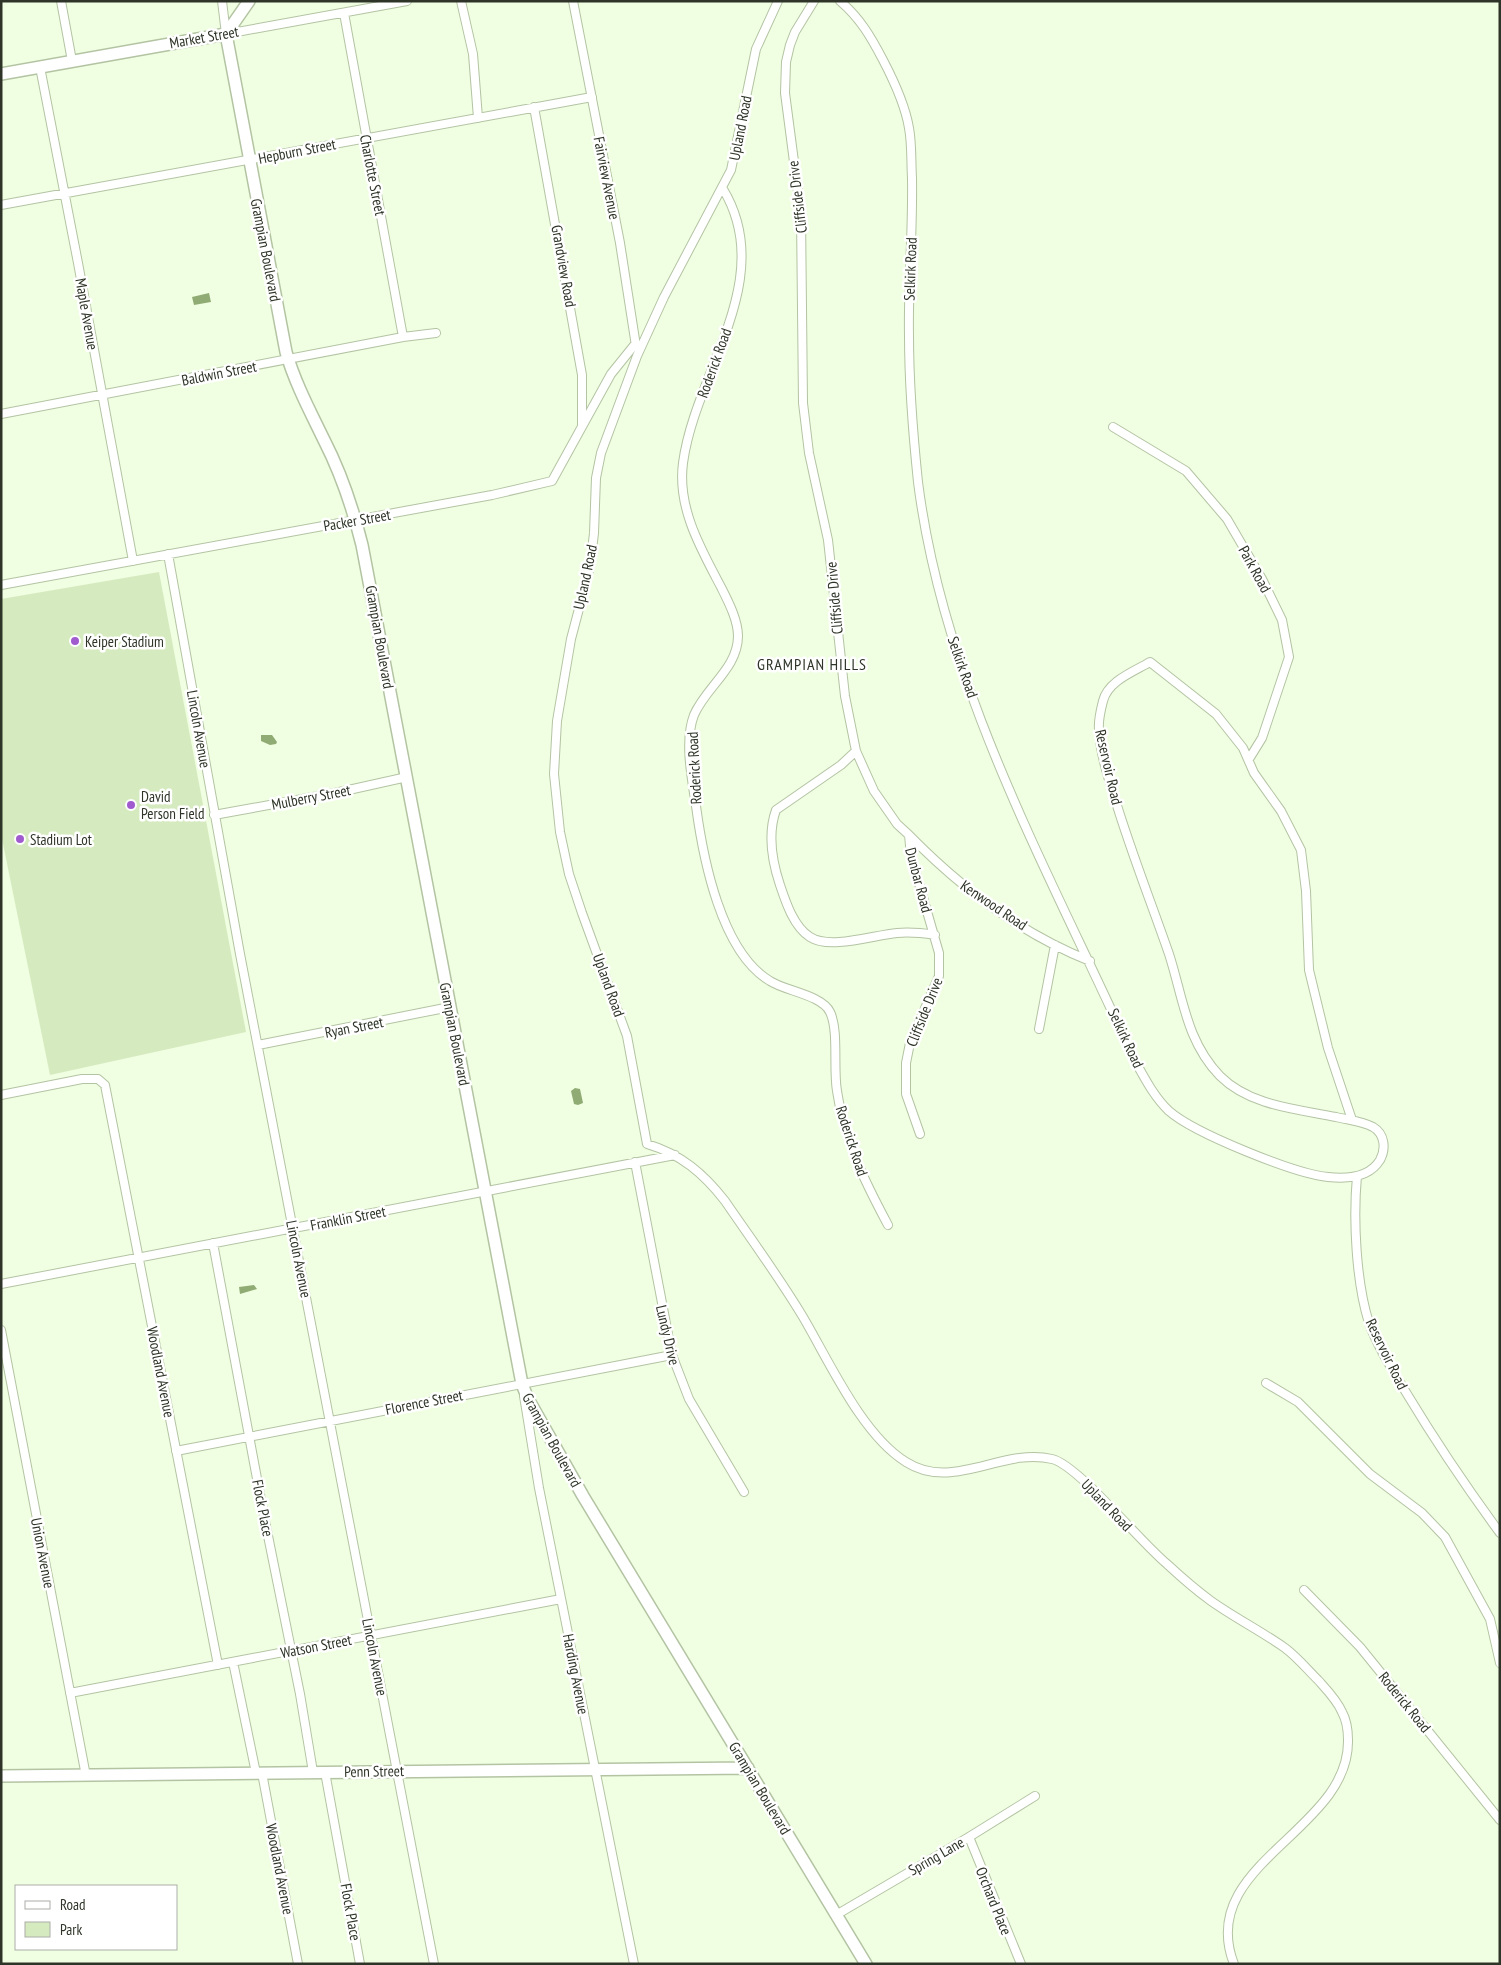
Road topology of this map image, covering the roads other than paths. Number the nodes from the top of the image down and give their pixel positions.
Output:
1 (61, 1) edge
2 (222, 1) edge
3 (249, 1) edge
4 (406, 1) edge
5 (461, 1) edge
6 (573, 1) edge
7 (778, 1) edge
8 (814, 1) edge
9 (840, 1) edge
10 (344, 13) junction
11 (226, 34) junction
12 (72, 61) junction
13 (40, 67) junction
14 (1, 74) edge
15 (592, 97) junction
16 (534, 107) junction
17 (478, 118) junction
18 (366, 138) junction
19 (250, 160) junction
20 (723, 189) junction
21 (64, 194) junction
22 (1, 205) edge
23 (436, 333) dead end
24 (402, 338) junction
25 (636, 343) junction
26 (637, 356) junction
27 (288, 360) junction
28 (102, 396) junction
29 (1, 414) edge
30 (582, 427) junction
31 (1113, 428) dead end
32 (356, 519) junction
33 (168, 554) junction
34 (133, 561) junction
35 (1, 586) edge
36 (856, 751) junction
37 (1249, 759) junction
38 (407, 777) junction
39 (214, 814) junction
40 (909, 835) junction
41 (935, 934) junction
42 (1054, 945) junction
43 (1090, 961) junction
44 (450, 1007) junction
45 (1039, 1029) dead end
46 (258, 1045) junction
47 (1, 1095) edge
48 (1352, 1120) junction
49 (920, 1134) dead end
50 (675, 1155) junction
51 (635, 1162) junction
52 (1357, 1176) junction
53 (485, 1192) junction
54 (888, 1225) dead end
55 (294, 1229) junction
56 (213, 1244) junction
57 (139, 1257) junction
58 (1, 1284) edge
59 (1, 1330) edge
60 (672, 1355) junction
61 (1266, 1383) dead end
62 (522, 1384) junction
63 (330, 1421) junction
64 (249, 1437) junction
65 (176, 1450) junction
66 (744, 1492) dead end
67 (1500, 1533) edge
68 (1304, 1590) dead end
69 (561, 1599) junction
70 (371, 1636) junction
71 (291, 1650) junction
72 (234, 1662) junction
73 (1500, 1662) edge
74 (218, 1665) junction
75 (70, 1693) junction
76 (595, 1768) junction
77 (748, 1768) junction
78 (397, 1771) junction
79 (313, 1772) junction
80 (326, 1772) junction
81 (259, 1773) junction
82 (1, 1776) edge
83 (86, 1776) junction
84 (1035, 1796) dead end
85 (1500, 1820) edge
86 (969, 1837) junction
87 (836, 1915) junction
88 (298, 1964) edge
89 (360, 1964) edge
90 (434, 1964) edge
91 (634, 1964) edge
92 (866, 1964) edge
93 (1020, 1964) edge
94 (1234, 1964) edge

1 - 12 street
2 - 11 street
3 - 11 street
4 - 10 street, Market Street
5 - 17 street
6 - 15 street, Fairview Avenue
7 - 20 street, Upland Road
8 - 36 street, Cliffside Drive
9 - 43 street, Selkirk Road
10 - 11 street, Market Street
10 - 18 street, Charlotte Street
11 - 12 street, Market Street
11 - 19 street, Grampian Boulevard
12 - 13 street, Market Street
13 - 14 street, Market Street
13 - 21 street, Maple Avenue
15 - 16 street, Hepburn Street
15 - 25 street, Fairview Avenue
16 - 17 street, Hepburn Street
16 - 30 street, Grandview Road
17 - 18 street, Hepburn Street
18 - 19 street, Hepburn Street
18 - 24 street, Charlotte Street
19 - 21 street, Hepburn Street
19 - 27 street, Grampian Boulevard
20 - 26 street, Upland Road
20 - 54 street, Roderick Road
21 - 22 street, Hepburn Street
21 - 28 street, Maple Avenue
23 - 24 street, Baldwin Street
24 - 27 street, Baldwin Street
25 - 26 street, Fairview Avenue
25 - 30 street, Packer Street
26 - 50 street, Upland Road
27 - 28 street, Baldwin Street
27 - 32 street, Grampian Boulevard
28 - 29 street, Baldwin Street
28 - 34 street, Maple Avenue
30 - 32 street, Packer Street
31 - 37 street, Park Road
32 - 33 street, Packer Street
32 - 38 street, Grampian Boulevard
33 - 34 street, Packer Street
33 - 39 street, Lincoln Avenue
34 - 35 street, Packer Street
36 - 40 street, Dunbar Road
36 - 41 street
37 - 48 street, Reservoir Road
37 - 48 street, Reservoir Road
38 - 39 street, Mulberry Street
38 - 44 street, Grampian Boulevard
39 - 46 street, Lincoln Avenue
40 - 41 street, Dunbar Road
40 - 42 street, Kenwood Road
41 - 49 street, Cliffside Drive
42 - 43 street, Kenwood Road
42 - 45 street
43 - 52 street, Selkirk Road
44 - 46 street, Ryan Street
44 - 53 street, Grampian Boulevard
46 - 55 street, Lincoln Avenue
47 - 57 street, Woodland Avenue
48 - 52 street, Reservoir Road
50 - 51 street
50 - 94 street, Upland Road
51 - 53 street, Franklin Street
51 - 60 street, Lundy Drive
52 - 67 street, Reservoir Road
53 - 55 street, Franklin Street
53 - 62 street, Grampian Boulevard
55 - 56 street, Franklin Street
55 - 63 street, Lincoln Avenue
56 - 57 street, Franklin Street
56 - 64 street, Flock Place
57 - 58 street, Franklin Street
57 - 65 street, Woodland Avenue
59 - 75 street, Union Avenue
60 - 62 street, Florence Street
60 - 66 street, Lundy Drive
61 - 73 street
62 - 63 street, Florence Street
62 - 69 street, Harding Avenue
62 - 77 street, Grampian Boulevard
63 - 64 street, Florence Street
63 - 70 street, Lincoln Avenue
64 - 65 street, Florence Street
64 - 71 street, Flock Place
65 - 74 street, Woodland Avenue
68 - 85 street, Roderick Road
69 - 70 street, Watson Street
69 - 76 street, Harding Avenue
70 - 71 street, Watson Street
70 - 78 street, Lincoln Avenue
71 - 72 street, Watson Street
71 - 79 street, Flock Place
72 - 74 street, Watson Street
72 - 81 street, Woodland Avenue
74 - 75 street, Watson Street
75 - 83 street, Union Avenue
76 - 77 street, Penn Street
76 - 78 street, Penn Street
76 - 91 street, Harding Avenue
77 - 87 street, Grampian Boulevard
78 - 80 street, Penn Street
78 - 90 street, Lincoln Avenue
79 - 80 street, Penn Street
79 - 81 street, Penn Street
80 - 89 street, Flock Place
81 - 83 street, Penn Street
81 - 88 street, Woodland Avenue
82 - 83 street, Penn Street
84 - 86 street, Spring Lane
86 - 87 street, Spring Lane
86 - 93 street, Orchard Place
87 - 92 street, Grampian Boulevard

